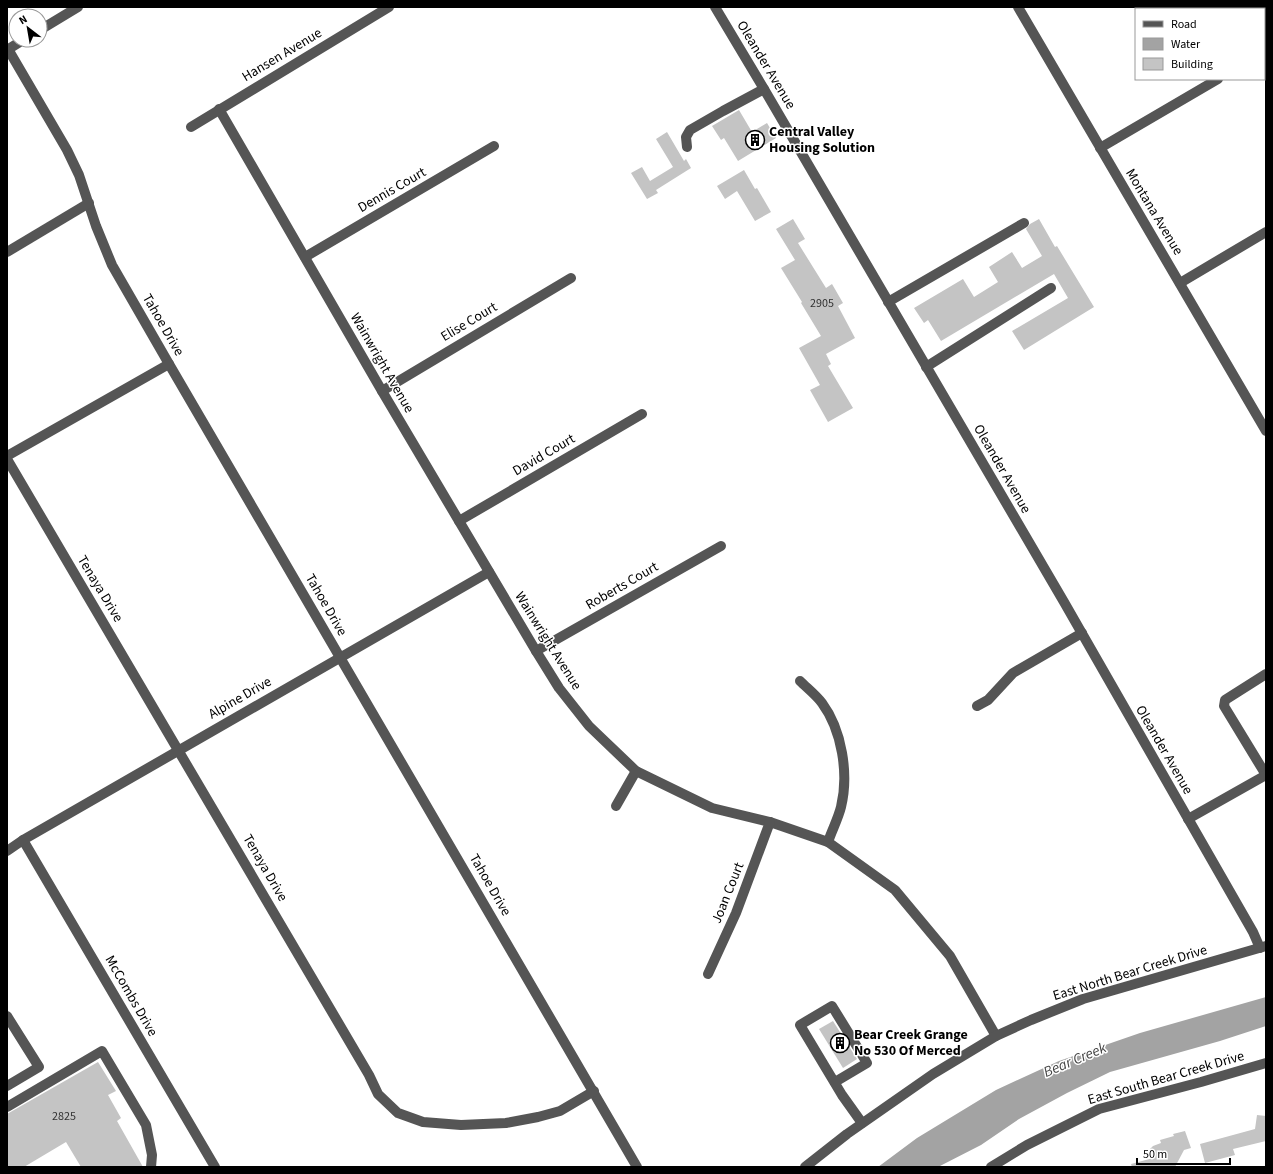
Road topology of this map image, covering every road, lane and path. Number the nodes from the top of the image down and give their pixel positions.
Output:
1 (78, 7) edge
2 (389, 7) edge
3 (715, 7) edge
4 (1020, 8) edge
5 (48, 25) edge
6 (8, 49) edge
7 (1216, 80) edge
8 (764, 89) junction
9 (220, 109) junction
10 (191, 127) dead end
11 (494, 146) dead end
12 (687, 146) dead end
13 (1100, 148) junction
14 (89, 203) junction
15 (1024, 223) dead end
16 (1266, 232) edge
17 (7, 252) edge
18 (305, 257) junction
19 (571, 278) dead end
20 (1180, 283) junction
21 (1051, 288) dead end
22 (888, 302) junction
23 (168, 364) junction
24 (926, 366) junction
25 (382, 391) junction
26 (642, 414) dead end
27 (1263, 417) edge
28 (1266, 431) edge
29 (7, 458) edge
30 (459, 521) junction
31 (721, 546) dead end
32 (489, 572) junction
33 (1082, 634) junction
34 (536, 651) junction
35 (340, 656) junction
36 (1266, 674) edge
37 (800, 681) dead end
38 (977, 706) dead end
39 (179, 749) junction
40 (636, 771) junction
41 (1266, 775) edge
42 (616, 806) dead end
43 (1188, 819) junction
44 (770, 822) junction
45 (23, 840) junction
46 (828, 842) junction
47 (7, 851) edge
48 (1263, 947) edge
49 (708, 974) dead end
50 (7, 1016) edge
51 (996, 1036) junction
52 (1266, 1063) edge
53 (835, 1082) junction
54 (7, 1086) edge
55 (594, 1091) junction
56 (7, 1107) edge
57 (862, 1123) junction
58 (152, 1167) edge
59 (214, 1167) edge
60 (637, 1167) edge
61 (805, 1167) edge
62 (991, 1167) edge

1 - 5 street
2 - 9 street, Hansen Avenue
3 - 8 street, Oleander Avenue
4 - 13 street, Montana Avenue
6 - 14 street, Tahoe Drive
7 - 13 street
8 - 12 street
8 - 22 street, Oleander Avenue
9 - 10 street, Hansen Avenue
9 - 18 street, Wainwright Avenue
11 - 18 street, Dennis Court
13 - 20 street, Montana Avenue
14 - 17 street
14 - 23 street, Tahoe Drive
15 - 22 street
16 - 20 street
18 - 25 street, Wainwright Avenue
19 - 25 street, Elise Court
20 - 27 street, Montana Avenue
21 - 24 street
22 - 24 street, Oleander Avenue
23 - 29 street, Tenaya Drive
23 - 35 street, Tahoe Drive
24 - 33 street, Oleander Avenue
25 - 30 street, Wainwright Avenue
26 - 30 street, David Court
27 - 28 street, Montana Avenue
29 - 39 street, Tenaya Drive
30 - 32 street, Wainwright Avenue
31 - 34 street, Roberts Court
32 - 34 street, Wainwright Avenue
32 - 35 street, Alpine Drive
33 - 38 street
33 - 43 street, Oleander Avenue
34 - 40 street, Wainwright Avenue
35 - 39 street, Alpine Drive
35 - 55 street, Tahoe Drive
36 - 41 street
37 - 46 street
39 - 45 street, Alpine Drive
39 - 55 street, Tenaya Drive
40 - 42 street
40 - 44 street, Wainwright Avenue
41 - 43 street
43 - 48 street, Oleander Avenue
44 - 46 street, Wainwright Avenue
44 - 49 street, Joan Court
45 - 47 street, Alpine Drive
45 - 59 street, McCombs Drive
46 - 51 street, Wainwright Avenue
48 - 51 street, East North Bear Creek Drive
50 - 54 street
51 - 57 street, East North Bear Creek Drive
52 - 62 street, East South Bear Creek Drive
53 - 53 street
53 - 57 street
55 - 60 street, Tahoe Drive
56 - 58 street
57 - 61 street, East North Bear Creek Drive

